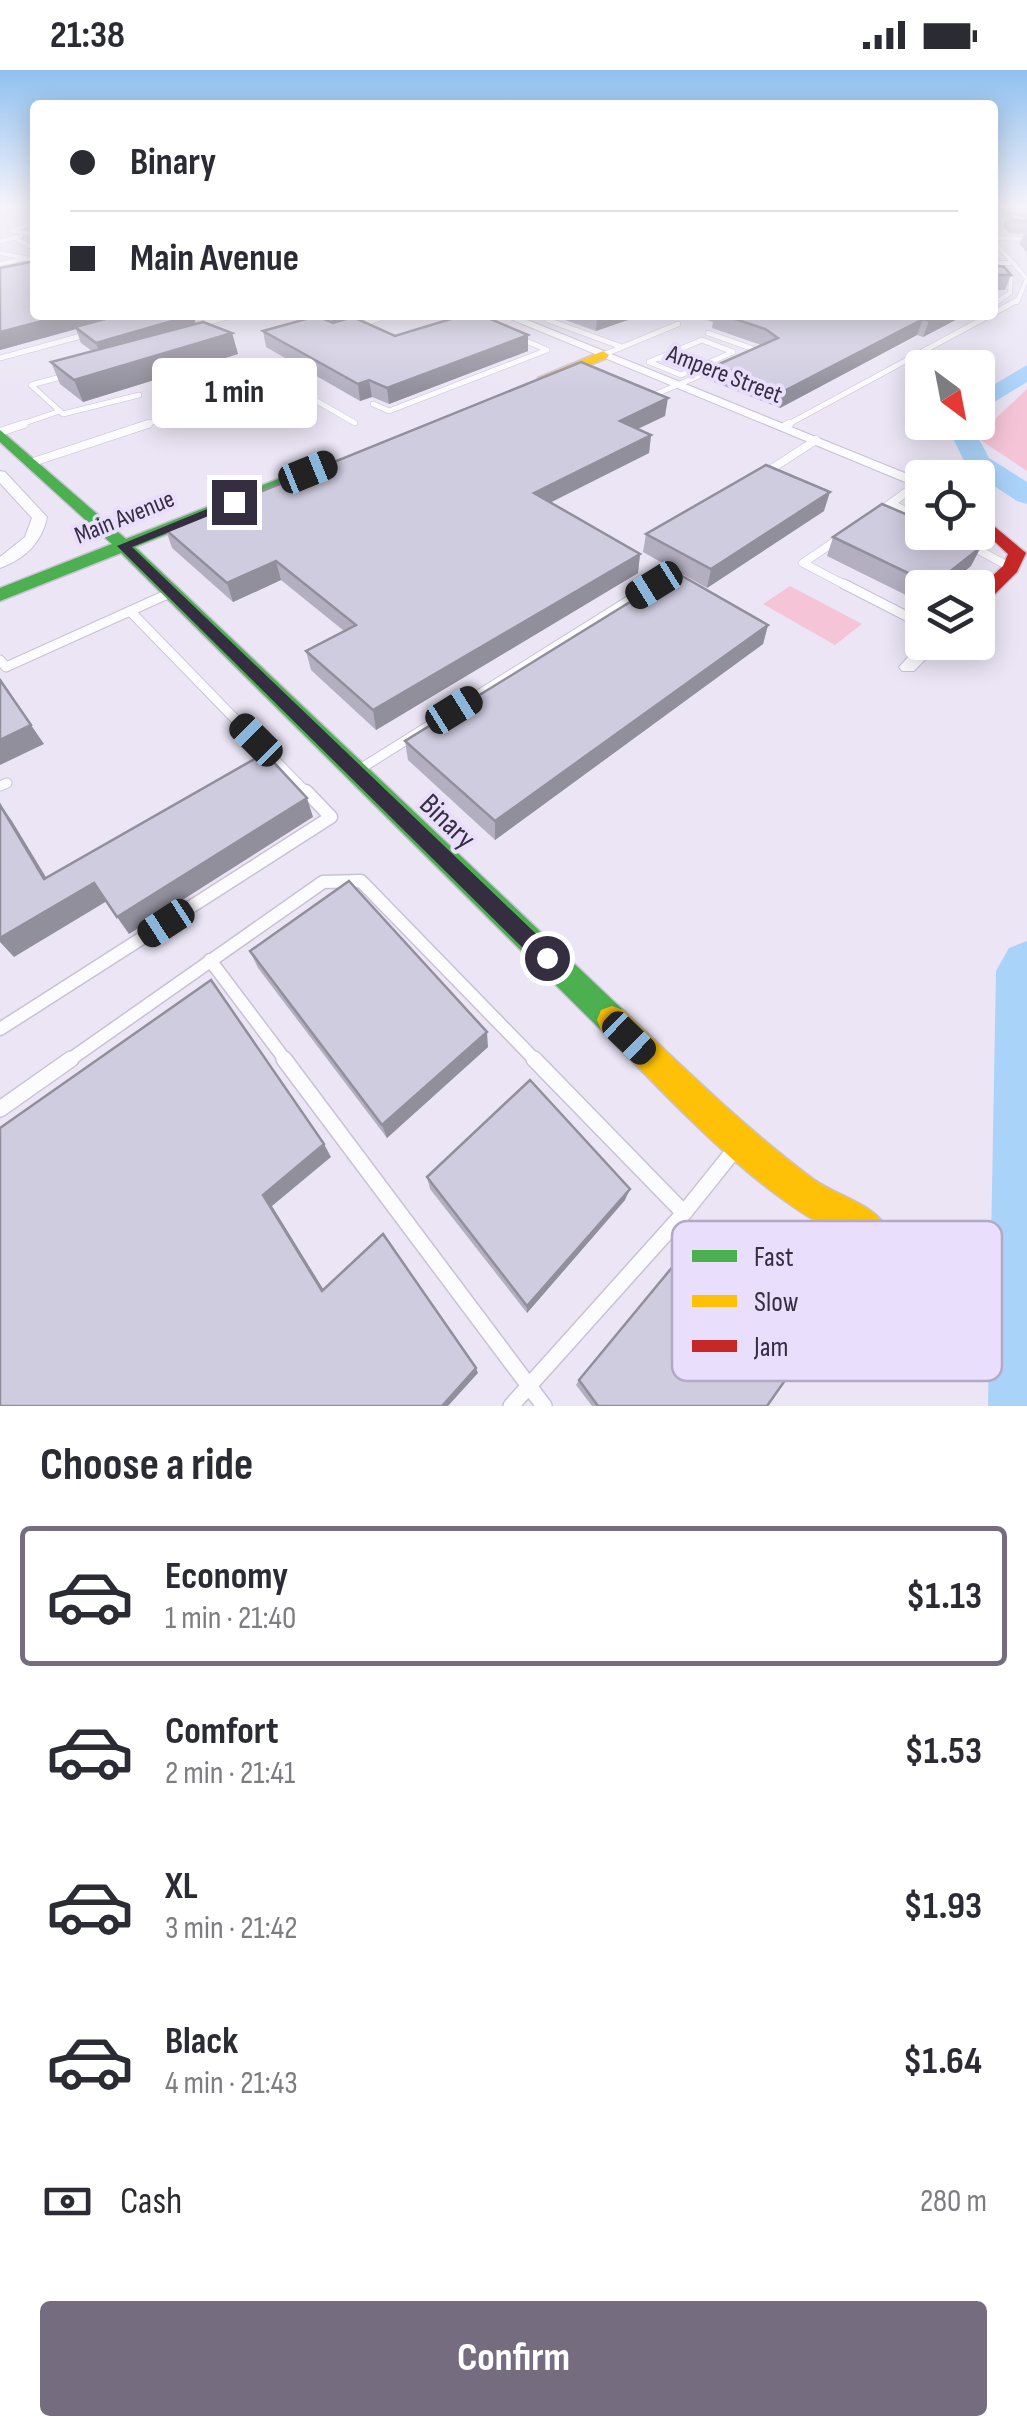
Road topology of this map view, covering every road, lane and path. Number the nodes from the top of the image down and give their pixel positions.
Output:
1 (998, 275) edge
2 (1026, 275) edge
3 (1011, 278) junction
4 (998, 301) edge
5 (1016, 304) junction
6 (1027, 305) edge
7 (998, 312) edge
8 (216, 320) edge
9 (309, 320) edge
10 (375, 320) edge
11 (521, 320) edge
12 (548, 320) dead end
13 (981, 320) edge
14 (678, 324) dead end
15 (356, 326) junction
16 (190, 327) edge
17 (323, 327) edge
18 (346, 329) edge
19 (102, 330) edge
20 (369, 332) edge
21 (708, 333) dead end
22 (512, 335) edge
23 (612, 351) junction
24 (0, 358) edge
25 (85, 370) edge
26 (692, 370) junction
27 (704, 374) junction
28 (529, 384) edge
29 (681, 386) junction
30 (139, 394) dead end
31 (640, 394) edge
32 (373, 404) dead end
33 (60, 411) junction
34 (355, 423) dead end
35 (784, 426) junction
36 (0, 433) edge
37 (816, 440) junction
38 (345, 458) edge
39 (30, 463) junction
40 (0, 475) edge
41 (758, 477) edge
42 (905, 478) edge
43 (905, 495) edge
44 (892, 504) junction
45 (905, 511) edge
46 (877, 514) edge
47 (995, 533) edge
48 (848, 534) edge
49 (124, 546) junction
50 (978, 550) edge
51 (0, 563) edge
52 (1011, 568) junction
53 (995, 584) edge
54 (654, 585) edge
55 (171, 592) junction
56 (0, 595) edge
57 (130, 611) junction
58 (905, 615) edge
59 (0, 660) edge
60 (916, 660) edge
61 (908, 668) dead end
62 (355, 772) junction
63 (210, 960) junction
64 (0, 1028) edge
65 (0, 1109) edge
66 (739, 1144) junction
67 (684, 1213) junction
68 (677, 1221) edge
69 (852, 1221) edge
70 (672, 1226) edge
71 (530, 1386) junction
72 (511, 1406) edge
73 (544, 1406) edge

1 - 3 lane
2 - 3 lane
2 - 5 lane
3 - 4 lane
5 - 6 lane
5 - 7 lane
8 - 16 lane
9 - 17 lane
10 - 15 lane
11 - 23 street, Ampere Street
12 - 23 lane
13 - 35 lane
14 - 23 lane
15 - 18 lane
15 - 20 lane
19 - 24 lane
21 - 27 lane
22 - 32 lane
23 - 28 street
23 - 29 street, Ampere Street
25 - 33 lane
26 - 26 lane
26 - 27 lane
27 - 29 lane
29 - 31 lane
29 - 35 street, Ampere Street
30 - 33 lane
33 - 36 lane
34 - 39 lane
35 - 37 street, Ampere Street
36 - 39 street, Binary
37 - 41 lane
37 - 42 street, Ampere Street
38 - 49 street, Main Avenue
39 - 49 street, Binary
40 - 51 street
43 - 44 lane
44 - 45 lane
44 - 46 lane
47 - 52 street
48 - 58 lane
49 - 55 street, Binary
49 - 56 street, Main Avenue
50 - 52 lane
52 - 53 street
54 - 62 lane
55 - 57 lane
55 - 62 street, Binary
57 - 59 lane
57 - 64 lane
60 - 61 street
62 - 66 street, Binary
63 - 65 lane
63 - 67 lane
63 - 71 lane
66 - 67 lane
66 - 69 street, Binary
67 - 68 lane
70 - 71 lane
71 - 72 lane
71 - 73 lane

